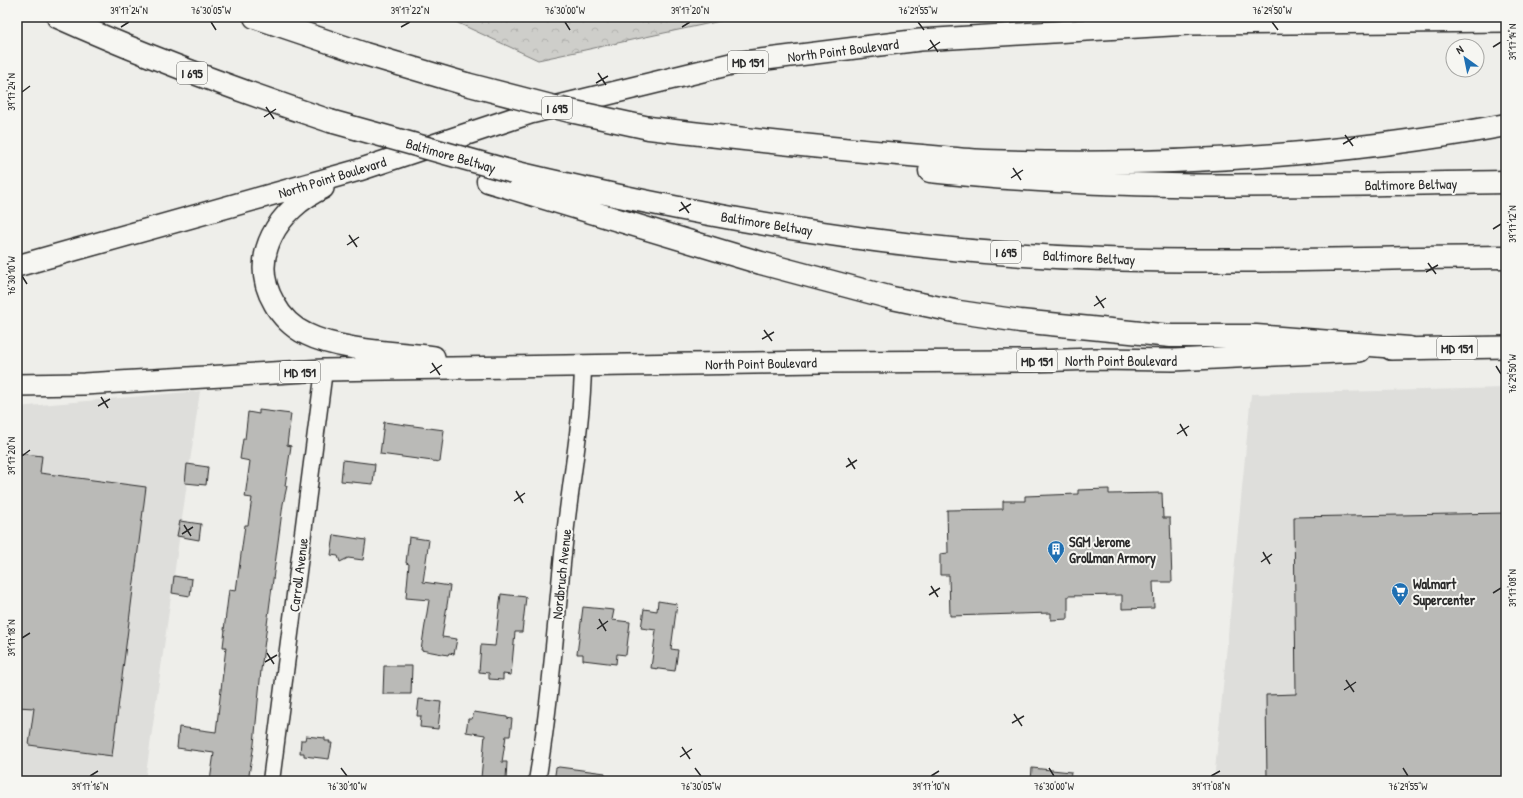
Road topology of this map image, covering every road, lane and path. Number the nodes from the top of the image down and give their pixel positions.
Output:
1 (58, 17) edge
2 (255, 17) edge
3 (268, 21) edge
4 (1506, 21) edge
5 (330, 121) junction
6 (1506, 125) edge
7 (649, 128) junction
8 (359, 170) junction
9 (1506, 182) edge
10 (1506, 257) edge
11 (17, 266) edge
12 (1506, 347) edge
13 (1409, 348) junction
14 (502, 366) junction
15 (583, 367) junction
16 (324, 370) junction
17 (17, 385) edge
18 (271, 781) edge
19 (537, 781) edge

1 - 5 highway, Baltimore Beltway / I 695
2 - 3 highway, Baltimore Beltway / I 695
3 - 7 highway, Baltimore Beltway / I 695, bridge
4 - 8 main road, North Point Boulevard / MD 151
5 - 10 highway, Baltimore Beltway / I 695, bridge
5 - 13 highway, bridge
6 - 7 highway
7 - 9 highway, Baltimore Beltway / I 695
8 - 11 main road, North Point Boulevard / MD 151
8 - 14 main road
12 - 13 main road, North Point Boulevard / MD 151
13 - 15 main road, North Point Boulevard / MD 151
14 - 15 main road, North Point Boulevard / MD 151
14 - 16 main road, North Point Boulevard / MD 151
15 - 19 street, Nordbruch Avenue
16 - 17 main road, North Point Boulevard / MD 151
16 - 18 street, Carroll Avenue

